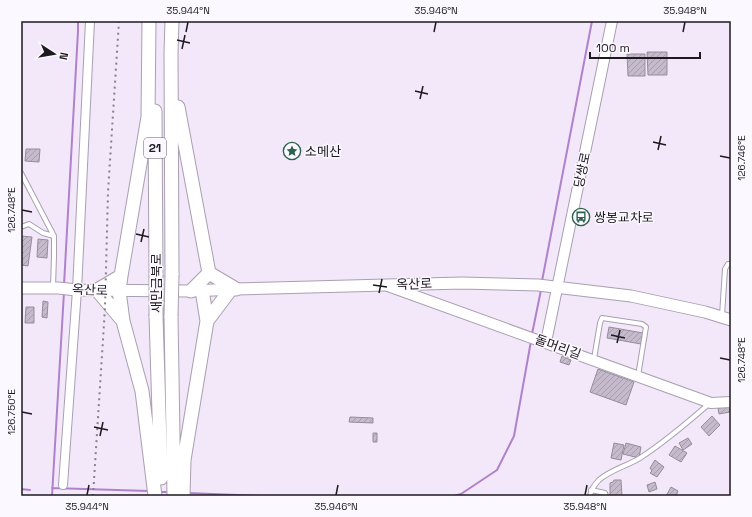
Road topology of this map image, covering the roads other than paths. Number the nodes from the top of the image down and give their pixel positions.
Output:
1 (90, 21) edge
2 (149, 21) edge
3 (156, 21) edge
4 (172, 21) edge
5 (612, 21) edge
6 (172, 74) junction
7 (21, 173) edge
8 (21, 227) edge
9 (54, 236) junction
10 (731, 264) edge
11 (209, 273) junction
12 (121, 276) junction
13 (385, 285) junction
14 (554, 287) junction
15 (21, 288) edge
16 (55, 288) junction
17 (233, 289) junction
18 (75, 290) junction
19 (97, 290) junction
20 (119, 291) junction
21 (197, 291) junction
22 (726, 318) edge
23 (122, 321) junction
24 (207, 321) junction
25 (546, 342) junction
26 (594, 360) junction
27 (638, 376) junction
28 (711, 403) junction
29 (731, 403) edge
30 (157, 482) junction
31 (64, 485) dead end
32 (177, 487) edge
33 (591, 490) junction
34 (155, 496) edge
35 (160, 496) edge
36 (183, 496) edge
37 (590, 496) edge
38 (606, 496) edge

1 - 18 street
2 - 12 highway
3 - 30 highway, 새만금북로 / 21, bridge
4 - 6 highway, 새만금북로 / 21
5 - 14 street, 당쌍로
6 - 11 highway
6 - 32 highway, 새만금북로 / 21, bridge
7 - 9 lane
8 - 9 lane
9 - 16 lane
10 - 22 lane
11 - 17 highway
11 - 21 highway
12 - 19 highway
12 - 20 highway
13 - 14 main road, 옥산로
13 - 17 main road, 옥산로
13 - 25 street, 돌머리길
14 - 22 main road, 옥산로
14 - 25 street, 당쌍로
15 - 16 main road, 옥산로
16 - 18 main road, 옥산로
17 - 21 main road, 옥산로
17 - 24 highway
18 - 19 main road, 옥산로
18 - 31 street
19 - 20 main road, 옥산로
19 - 23 highway
20 - 21 main road, 옥산로
20 - 23 highway
21 - 24 highway
23 - 30 highway
24 - 32 highway
25 - 26 street, 돌머리길
26 - 27 street, 돌머리길
26 - 27 lane
27 - 28 street, 돌머리길
28 - 29 street, 돌머리길
28 - 33 lane
30 - 34 highway
30 - 35 highway, 새만금북로 / 21
32 - 36 highway
33 - 37 lane
33 - 38 lane

